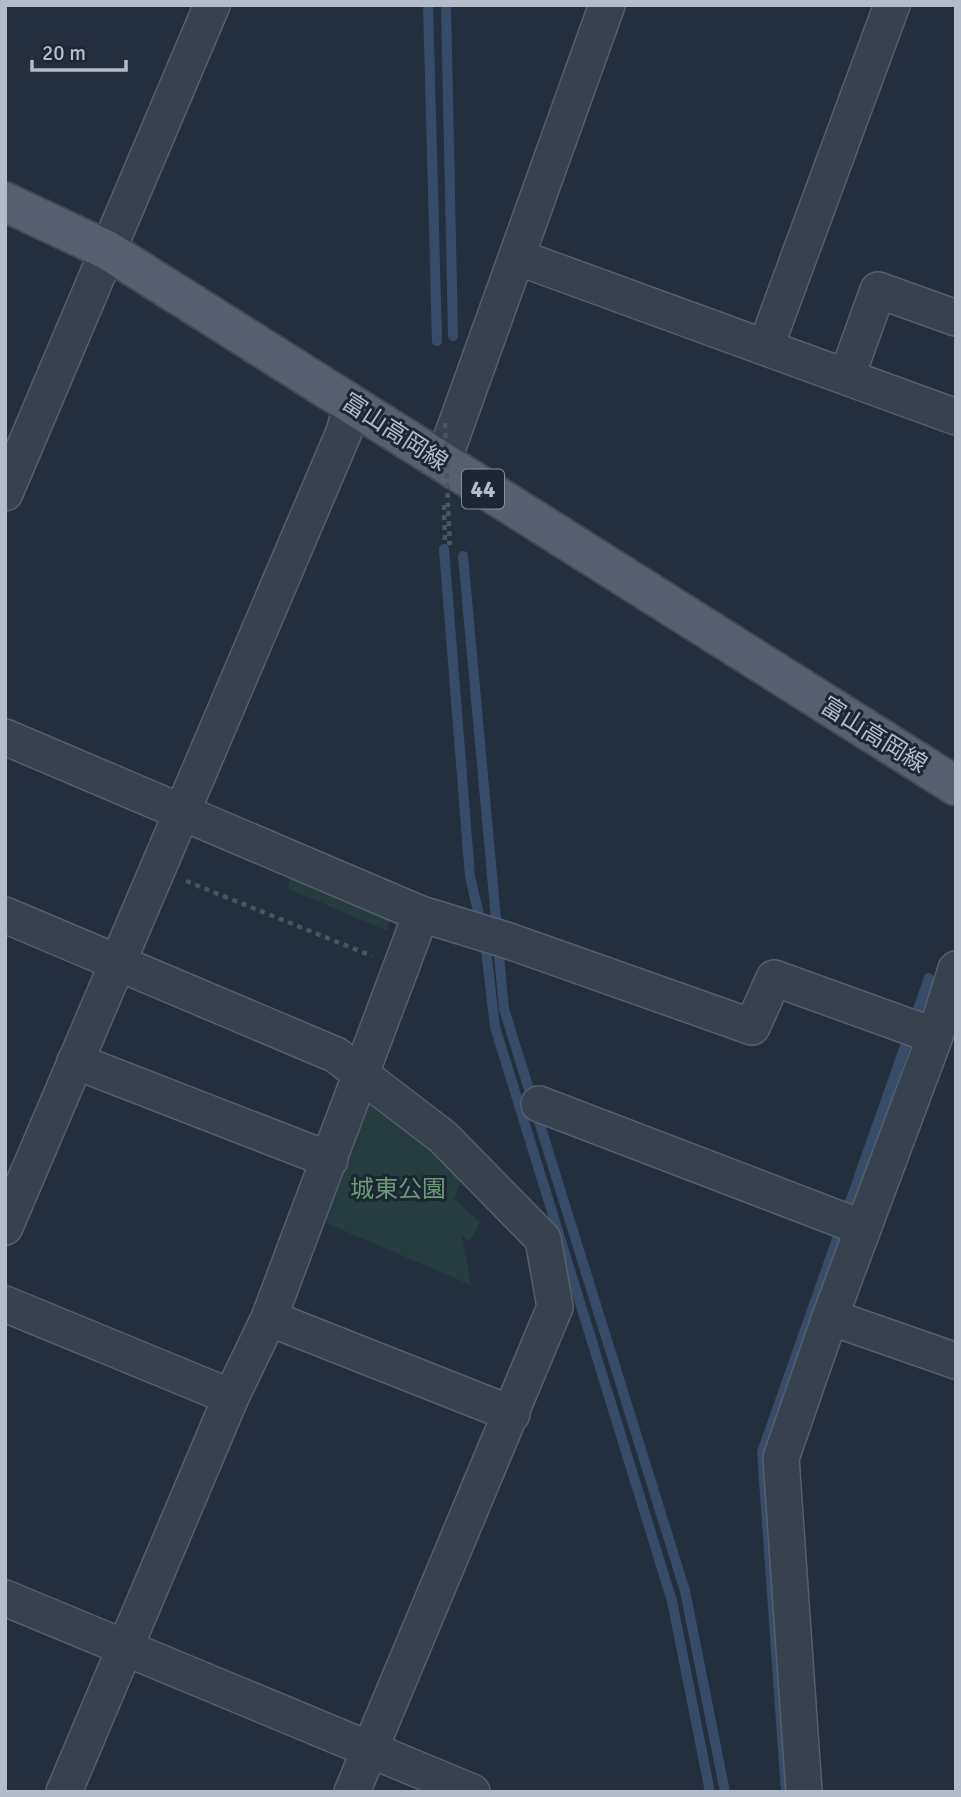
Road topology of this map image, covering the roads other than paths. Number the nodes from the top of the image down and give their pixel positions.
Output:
1 (212, 5) edge
2 (607, 5) edge
3 (892, 5) edge
4 (5, 202) edge
5 (107, 250) junction
6 (517, 257) junction
7 (956, 318) edge
8 (766, 346) junction
9 (847, 376) junction
10 (352, 404) junction
11 (956, 417) edge
12 (443, 479) junction
13 (5, 493) edge
14 (5, 737) edge
15 (956, 786) edge
16 (182, 810) junction
17 (421, 914) junction
18 (5, 915) edge
19 (118, 961) junction
20 (956, 969) edge
21 (921, 1030) junction
22 (75, 1061) junction
23 (363, 1075) junction
24 (539, 1104) dead end
25 (330, 1160) junction
26 (5, 1227) edge
27 (863, 1228) junction
28 (5, 1304) edge
29 (830, 1317) junction
30 (269, 1318) junction
31 (956, 1361) edge
32 (232, 1397) junction
33 (512, 1414) junction
34 (5, 1598) edge
35 (124, 1648) junction
36 (370, 1749) junction
37 (64, 1792) edge
38 (352, 1792) edge
39 (472, 1792) edge
40 (804, 1792) edge

1 - 5 street
2 - 6 street
3 - 8 street
4 - 5 main road, 富山高岡線 / 44
5 - 10 main road, 富山高岡線 / 44
5 - 13 street
6 - 8 street
6 - 12 street
7 - 9 street
8 - 9 street
9 - 11 street
10 - 12 main road, 富山高岡線 / 44
10 - 16 street
12 - 15 main road, 富山高岡線 / 44
14 - 16 street
16 - 17 street
16 - 19 street
17 - 21 street
17 - 23 street
18 - 19 street
19 - 22 street
19 - 23 street
20 - 21 street
21 - 27 street
22 - 25 street
22 - 26 street
23 - 25 street
23 - 33 street
24 - 27 street
25 - 30 street
27 - 29 street
28 - 32 street
29 - 31 street
29 - 40 street
30 - 32 street
30 - 33 street
32 - 35 street
33 - 36 street
34 - 35 street
35 - 36 street
35 - 37 street
36 - 38 street
36 - 39 street

